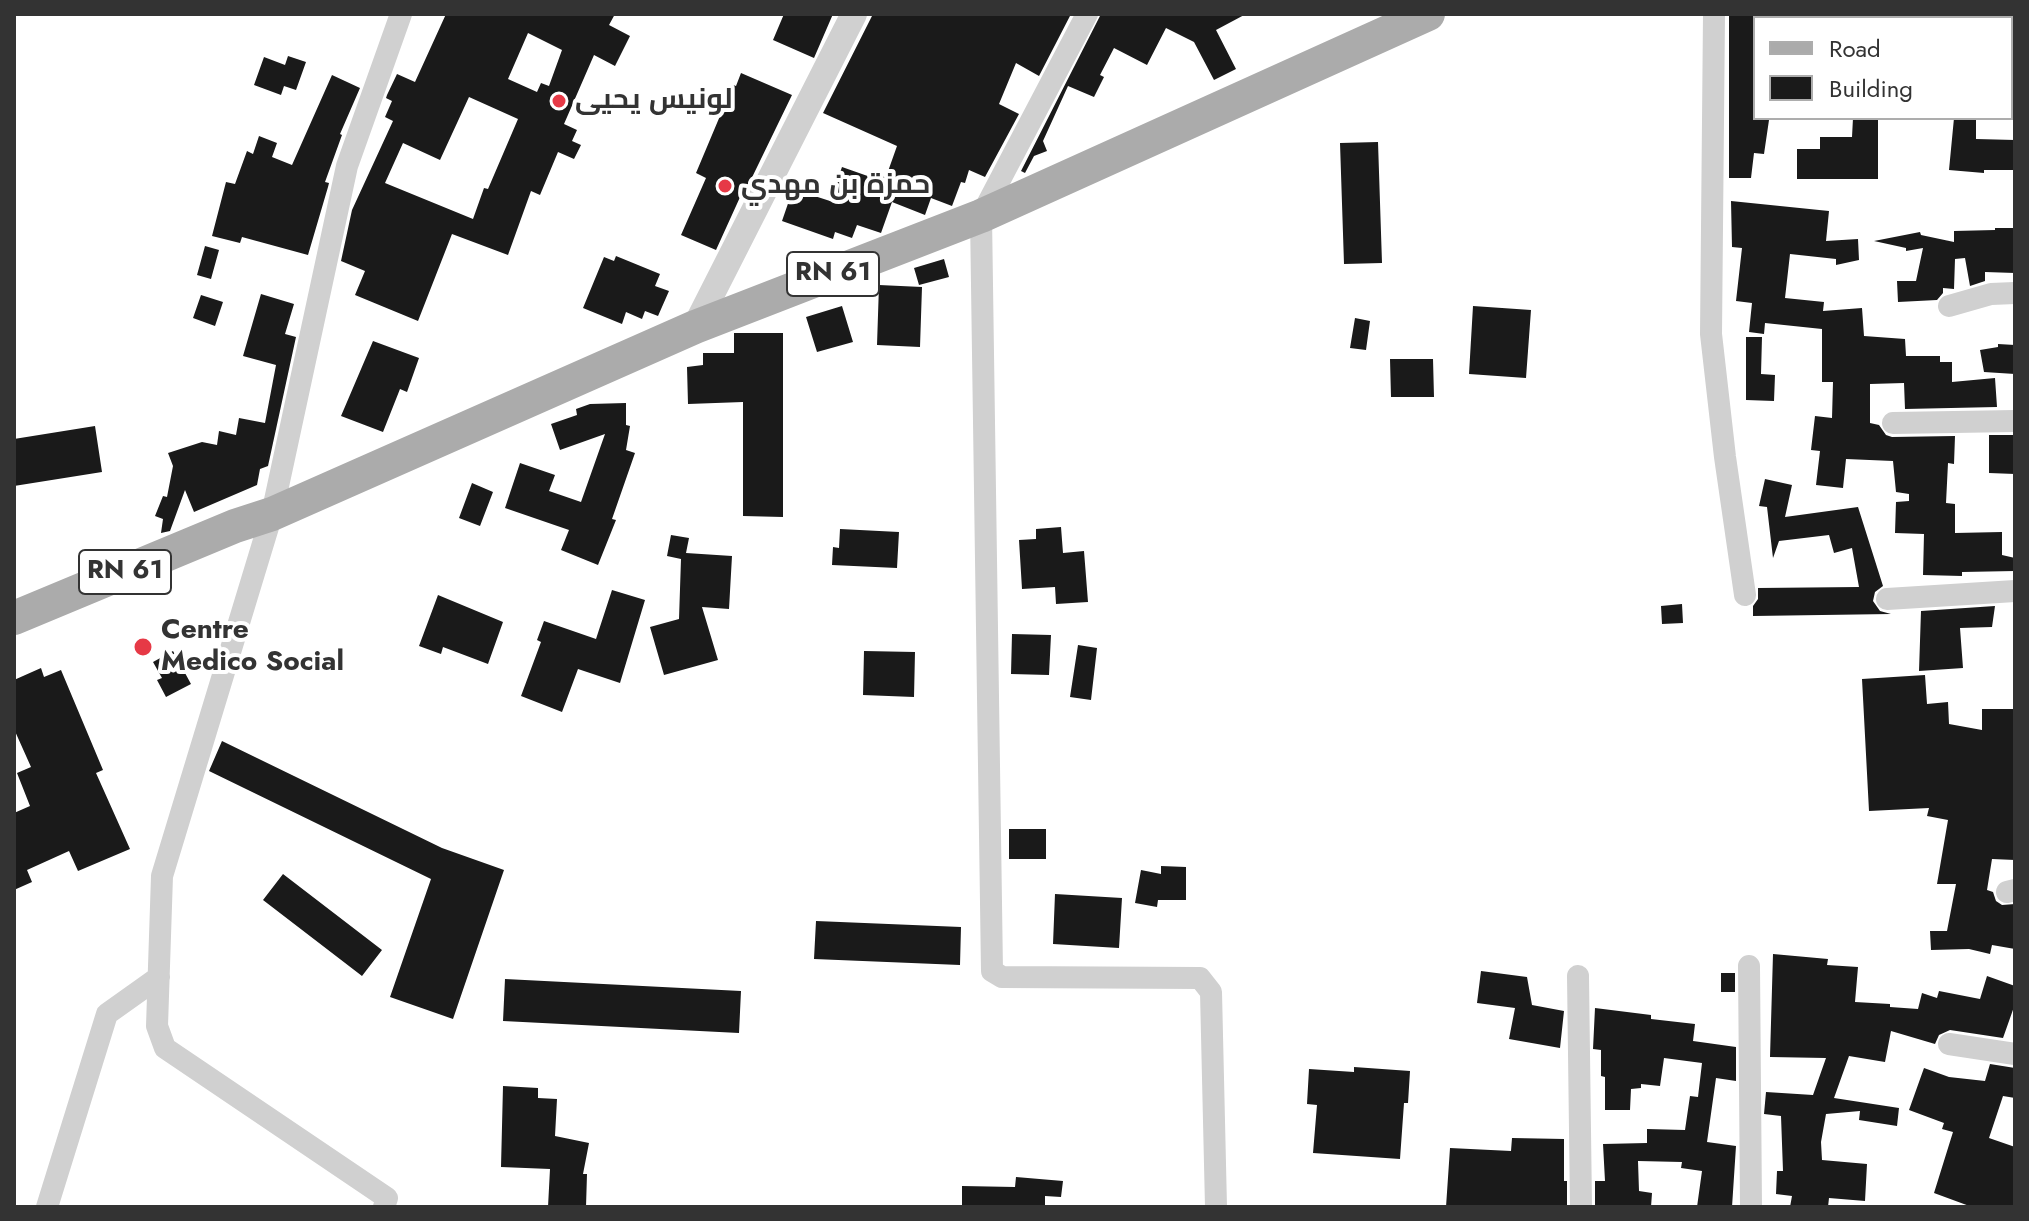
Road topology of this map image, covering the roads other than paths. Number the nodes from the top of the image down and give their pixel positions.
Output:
1 (401, 14) edge
2 (854, 14) edge
3 (1087, 14) edge
4 (1428, 14) edge
5 (1714, 14) edge
6 (981, 216) junction
7 (2015, 293) edge
8 (1949, 306) dead end
9 (695, 327) junction
10 (2015, 421) edge
11 (1893, 423) dead end
12 (272, 514) junction
13 (2015, 591) edge
14 (1745, 595) dead end
15 (1887, 599) dead end
16 (14, 618) edge
17 (1749, 966) dead end
18 (1578, 976) dead end
19 (159, 977) junction
20 (1949, 1044) dead end
21 (2015, 1054) edge
22 (47, 1207) edge
23 (384, 1207) edge
24 (1216, 1207) edge
25 (1581, 1207) edge
26 (1751, 1207) edge

1 - 12 street
2 - 9 street
3 - 6 street
4 - 6 main road, RN 61
5 - 14 street
6 - 9 main road, RN 61
6 - 24 street
7 - 8 street
9 - 12 main road, RN 61
10 - 11 street
12 - 16 main road, RN 61
12 - 19 street
13 - 15 street
17 - 26 street
18 - 25 street
19 - 22 street
19 - 23 street
20 - 21 street

